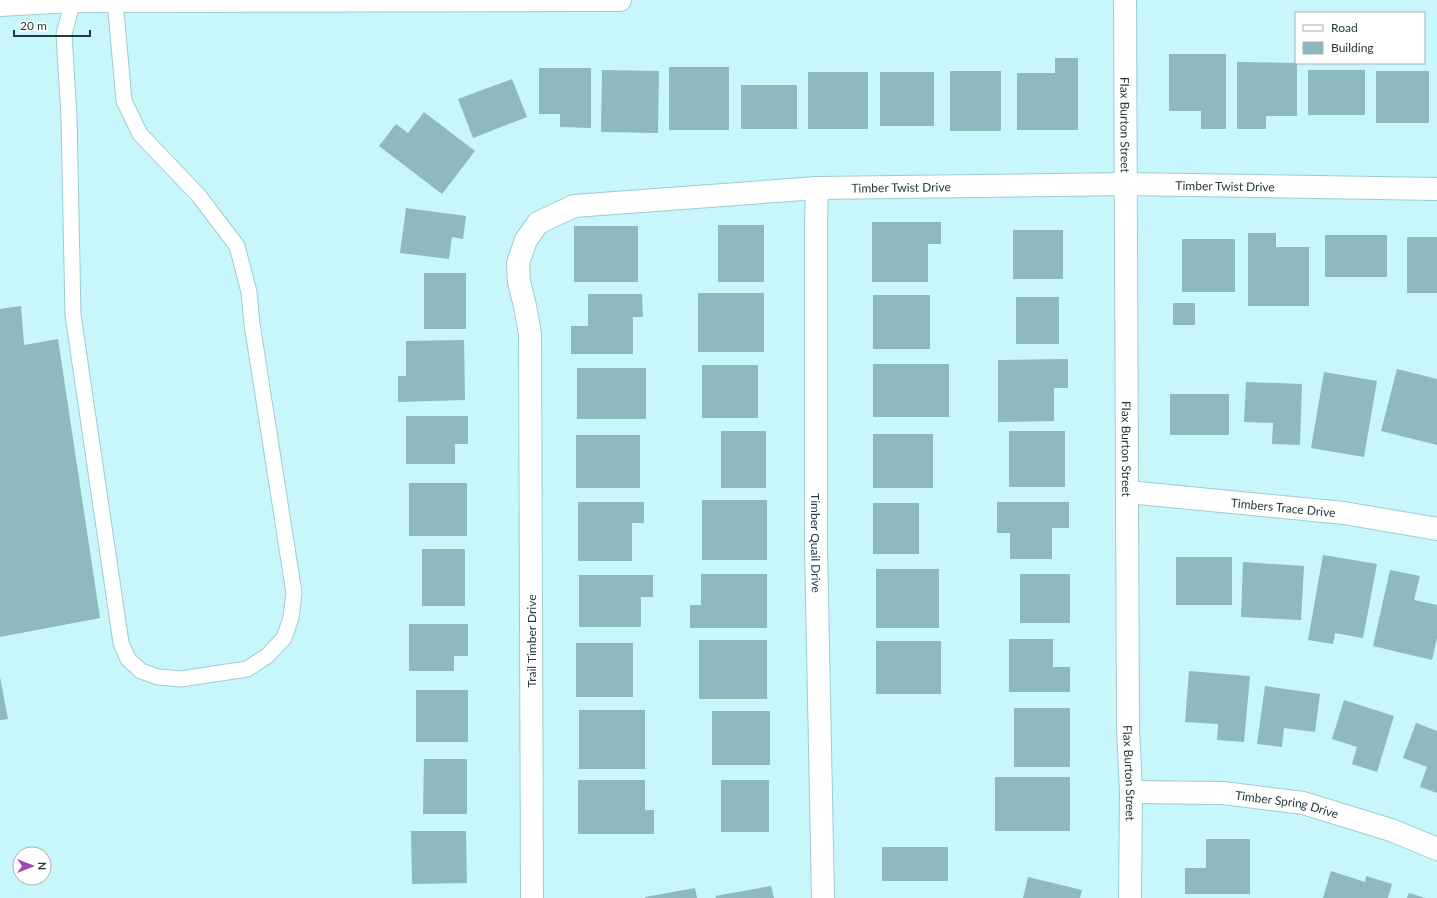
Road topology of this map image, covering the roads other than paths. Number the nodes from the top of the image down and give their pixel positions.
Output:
1 (115, 0) edge
2 (539, 0) edge
3 (620, 0) edge
4 (1125, 0) edge
5 (73, 1) edge
6 (0, 5) edge
7 (1126, 184) junction
8 (817, 188) junction
9 (1437, 189) edge
10 (530, 384) joint
11 (1128, 492) junction
12 (1437, 529) edge
13 (1131, 792) junction
14 (1437, 849) edge
15 (532, 898) edge
16 (823, 898) edge
17 (1130, 898) edge

1 - 2 street
1 - 5 street
1 - 5 lane
2 - 3 street
4 - 7 street, Flax Burton Street
5 - 6 street
7 - 8 street, Timber Twist Drive
7 - 9 street, Timber Twist Drive
7 - 11 street, Flax Burton Street
8 - 10 street, Timber Twist Drive
8 - 16 street, Timber Quail Drive
10 - 15 street, Trail Timber Drive
11 - 12 street, Timbers Trace Drive
11 - 13 street, Flax Burton Street
13 - 14 street, Timber Spring Drive
13 - 17 street, Flax Burton Street

